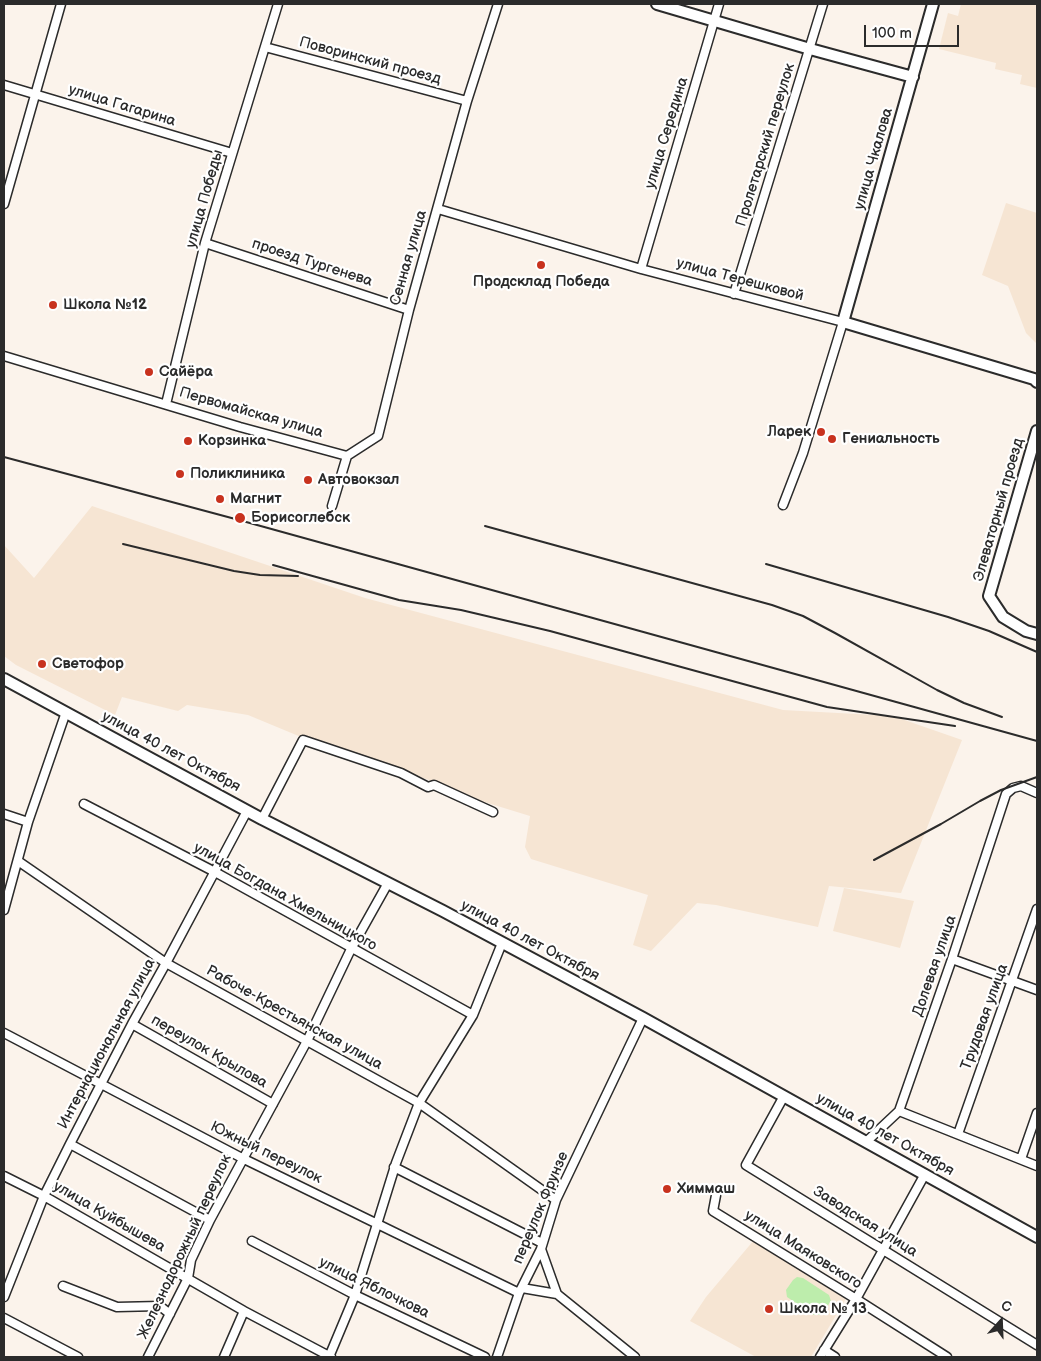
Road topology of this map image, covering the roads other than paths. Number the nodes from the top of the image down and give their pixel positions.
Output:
1 (61, 4) edge
2 (278, 4) edge
3 (498, 4) edge
4 (657, 4) edge
5 (719, 4) edge
6 (823, 4) edge
7 (933, 4) edge
8 (715, 20) junction
9 (266, 47) junction
10 (810, 49) junction
11 (913, 77) junction
12 (4, 85) edge
13 (35, 95) junction
14 (467, 101) junction
15 (232, 154) junction
16 (4, 204) edge
17 (438, 208) junction
18 (206, 243) junction
19 (641, 269) junction
20 (734, 294) junction
21 (409, 310) junction
22 (843, 322) junction
23 (4, 356) edge
24 (1036, 380) edge
25 (166, 404) junction
26 (1037, 431) edge
27 (347, 456) junction
28 (783, 505) dead end
29 (332, 506) dead end
30 (1037, 634) edge
31 (4, 679) edge
32 (66, 712) junction
33 (1037, 793) edge
34 (84, 804) dead end
35 (247, 811) junction
36 (493, 812) dead end
37 (4, 814) edge
38 (262, 819) junction
39 (28, 822) junction
40 (18, 861) junction
41 (215, 872) junction
42 (388, 884) junction
43 (4, 910) edge
44 (1037, 910) edge
45 (502, 944) junction
46 (352, 949) junction
47 (952, 959) junction
48 (166, 963) junction
49 (1013, 981) junction
50 (1037, 990) edge
51 (472, 1015) junction
52 (644, 1018) junction
53 (132, 1024) junction
54 (4, 1032) edge
55 (307, 1041) junction
56 (101, 1083) junction
57 (784, 1096) junction
58 (419, 1103) junction
59 (273, 1104) junction
60 (899, 1111) junction
61 (1037, 1113) edge
62 (958, 1134) junction
63 (866, 1142) junction
64 (70, 1144) junction
65 (242, 1158) junction
66 (1021, 1159) junction
67 (1037, 1166) edge
68 (394, 1168) junction
69 (924, 1174) junction
70 (4, 1176) edge
71 (717, 1190) dead end
72 (44, 1196) junction
73 (556, 1200) junction
74 (210, 1220) junction
75 (378, 1223) junction
76 (1037, 1237) edge
77 (252, 1241) dead end
78 (541, 1246) junction
79 (884, 1249) junction
80 (188, 1278) junction
81 (63, 1286) dead end
82 (520, 1291) junction
83 (557, 1294) junction
84 (355, 1295) junction
85 (4, 1296) edge
86 (856, 1299) junction
87 (244, 1311) junction
88 (170, 1314) junction
89 (4, 1318) edge
90 (1037, 1345) edge
91 (822, 1354) edge
92 (78, 1357) edge
93 (148, 1357) edge
94 (224, 1357) edge
95 (330, 1357) edge
96 (485, 1357) edge
97 (497, 1357) edge
98 (635, 1357) edge
99 (835, 1357) edge
100 (947, 1357) edge

1 - 13 street
2 - 9 street, улица Победы
3 - 14 street, Сенная улица
4 - 8 street
5 - 8 street, улица Середина
6 - 10 street, Пролетарский переулок
7 - 11 street, улица Чкалова
8 - 10 street
8 - 19 street, улица Середина
9 - 14 street, Поворинский проезд
9 - 15 street, улица Победы
10 - 11 street
10 - 20 street, Пролетарский переулок
11 - 22 street, улица Чкалова
12 - 13 street, улица Гагарина
13 - 15 street, улица Гагарина
13 - 16 street
14 - 17 street, Сенная улица
15 - 18 street, улица Победы
17 - 19 street, улица Терешковой
17 - 21 street, Сенная улица
18 - 21 street, проезд Тургенева
18 - 25 street, улица Победы
19 - 20 street, улица Терешковой
20 - 22 street, улица Терешковой
21 - 27 street, Сенная улица
22 - 24 street, улица Терешковой
22 - 28 street
23 - 25 street, Первомайская улица
25 - 27 street, Первомайская улица
26 - 30 street, Элеваторный проезд
27 - 29 street
31 - 32 street, улица 40 лет Октября
32 - 35 street, улица 40 лет Октября
32 - 39 street
33 - 47 street, Долевая улица
34 - 41 street, улица Богдана Хмельницкого
35 - 38 street, улица 40 лет Октября
35 - 41 street, Интернациональная улица
36 - 38 street
37 - 39 street
38 - 42 street, улица 40 лет Октября
39 - 40 street
40 - 43 street
40 - 48 street, Рабоче-Крестьянская улица
41 - 46 street, улица Богдана Хмельницкого
41 - 48 street, Интернациональная улица
42 - 45 street, улица 40 лет Октября
42 - 46 street, Железнодорожный переулок
44 - 49 street, Трудовая улица
45 - 51 street
45 - 52 street, улица 40 лет Октября
46 - 51 street, улица Богдана Хмельницкого
46 - 55 street, Железнодорожный переулок
47 - 49 street
47 - 60 street, Долевая улица
48 - 53 street, Интернациональная улица
48 - 55 street, Рабоче-Крестьянская улица
49 - 50 street
49 - 62 street, Трудовая улица
51 - 58 street
52 - 57 street, улица 40 лет Октября
52 - 73 street, переулок Фрунзе
53 - 56 street, Интернациональная улица
53 - 59 street, переулок Крылова
54 - 56 street, Южный переулок
55 - 58 street, Рабоче-Крестьянская улица
55 - 59 street, Железнодорожный переулок
56 - 64 street, Интернациональная улица
56 - 65 street, Южный переулок
57 - 63 street, улица 40 лет Октября
57 - 79 street, Заводская улица
58 - 68 street
58 - 73 street, Рабоче-Крестьянская улица
59 - 65 street, Железнодорожный переулок
60 - 62 street
60 - 63 street, Долевая улица
61 - 66 street
62 - 66 street
63 - 69 street, улица 40 лет Октября
64 - 72 street, Интернациональная улица
64 - 74 street
65 - 74 street, Железнодорожный переулок
65 - 75 street, Южный переулок
66 - 67 street
68 - 75 street
68 - 78 street
69 - 76 street, улица 40 лет Октября
69 - 79 street
70 - 72 street, улица Куйбышева
71 - 86 street, улица Маяковского
72 - 80 street, улица Куйбышева
72 - 85 street, Интернациональная улица
73 - 78 street, переулок Фрунзе
74 - 80 street, Железнодорожный переулок
75 - 82 street, Южный переулок
75 - 84 street
77 - 84 street, улица Яблочкова
78 - 82 street, переулок Фрунзе
78 - 83 street
79 - 86 street
79 - 90 street, Заводская улица
80 - 87 street, улица Куйбышева
80 - 88 street, Железнодорожный переулок
81 - 88 street
82 - 83 street, Южный переулок
82 - 97 street, переулок Фрунзе
83 - 98 street
84 - 95 street
84 - 96 street, улица Яблочкова
86 - 91 street
86 - 100 street, улица Маяковского
87 - 94 street
87 - 95 street, улица Куйбышева
88 - 93 street, Железнодорожный переулок
89 - 92 street
91 - 99 street

